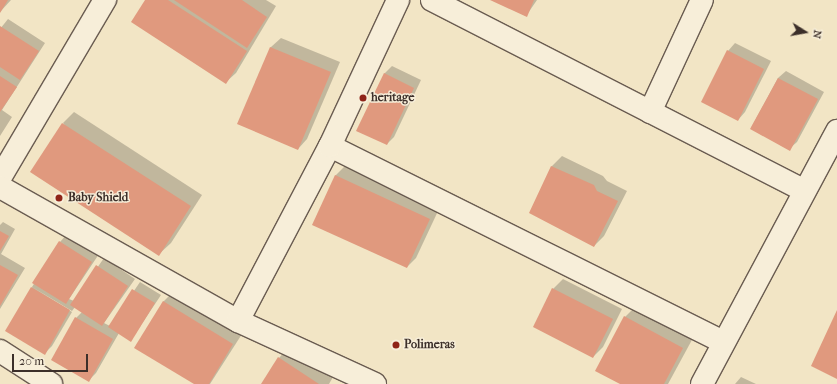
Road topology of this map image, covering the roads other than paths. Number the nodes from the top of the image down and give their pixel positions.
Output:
1 (105, 0) edge
2 (398, 0) edge
3 (432, 0) edge
4 (702, 0) edge
5 (650, 112) junction
6 (837, 131) edge
7 (330, 146) junction
8 (0, 178) edge
9 (0, 187) edge
10 (804, 190) junction
11 (238, 321) junction
12 (723, 342) junction
13 (0, 351) edge
14 (51, 384) edge
15 (375, 384) edge
16 (702, 384) edge

1 - 8 street
2 - 7 street
3 - 5 street
4 - 5 street
5 - 10 street
6 - 10 street
7 - 11 street
7 - 12 street
9 - 11 street
10 - 12 street
11 - 15 street
12 - 16 street
13 - 14 street

